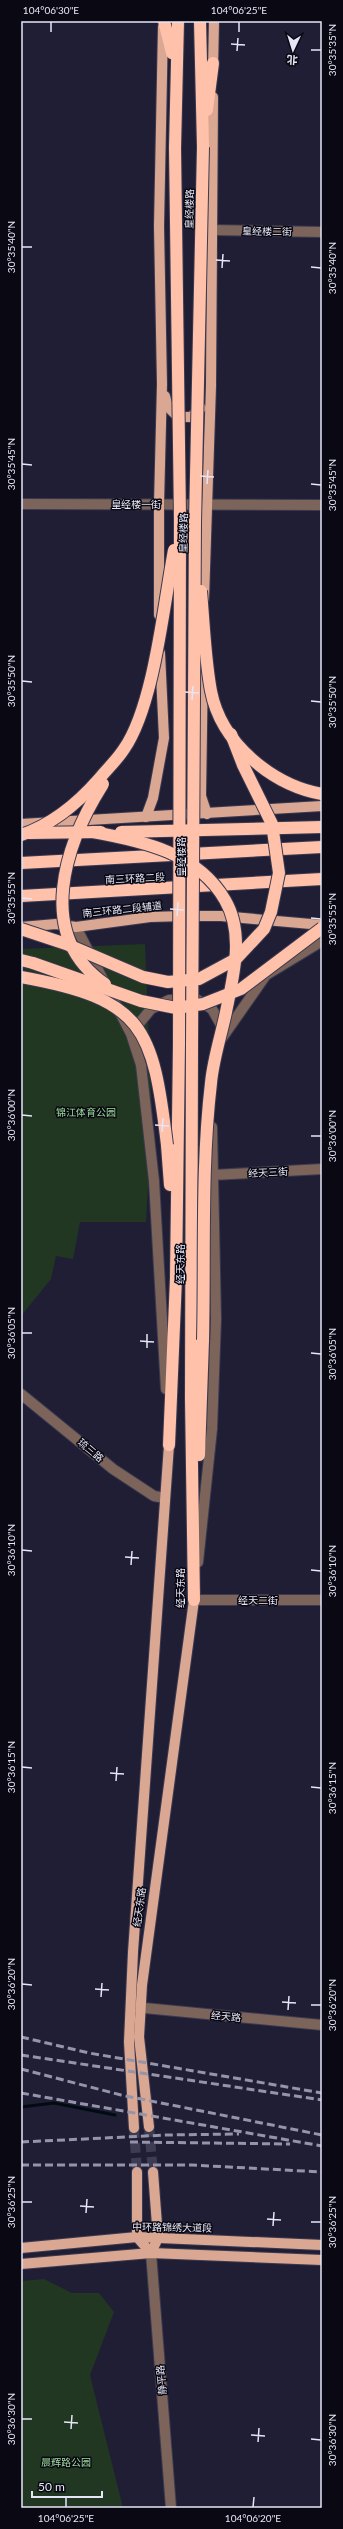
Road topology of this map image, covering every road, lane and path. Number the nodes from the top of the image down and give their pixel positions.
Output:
1 (164, 21) edge
2 (178, 21) edge
3 (200, 21) edge
4 (214, 21) edge
5 (213, 63) junction
6 (175, 67) junction
7 (203, 147) junction
8 (211, 230) junction
9 (322, 232) edge
10 (162, 384) junction
11 (211, 386) junction
12 (21, 504) edge
13 (159, 504) junction
14 (206, 504) junction
15 (322, 505) edge
16 (180, 519) junction
17 (195, 523) junction
18 (231, 734) junction
19 (125, 748) junction
20 (322, 794) edge
21 (322, 806) edge
22 (207, 814) junction
23 (146, 817) junction
24 (21, 824) edge
25 (322, 826) edge
26 (93, 832) junction
27 (21, 835) edge
28 (322, 847) edge
29 (21, 863) edge
30 (322, 879) edge
31 (21, 896) edge
32 (322, 925) edge
33 (76, 927) junction
34 (21, 928) edge
35 (322, 928) edge
36 (322, 941) edge
37 (21, 960) edge
38 (21, 977) edge
39 (115, 992) junction
40 (225, 1032) junction
41 (131, 1034) junction
42 (179, 1044) joint
43 (192, 1045) joint
44 (322, 1168) edge
45 (213, 1175) junction
46 (176, 1278) junction
47 (21, 1394) edge
48 (169, 1445) junction
49 (165, 1498) junction
50 (194, 1512) junction
51 (194, 1600) junction
52 (322, 1600) edge
53 (130, 2007) junction
54 (141, 2008) junction
55 (322, 2025) edge
56 (149, 2127) tunnel mouth
57 (134, 2128) tunnel mouth
58 (137, 2172) tunnel mouth
59 (153, 2172) tunnel mouth
60 (137, 2237) junction
61 (158, 2238) junction
62 (322, 2245) edge
63 (21, 2248) edge
64 (151, 2253) junction
65 (322, 2260) edge
66 (21, 2264) edge
67 (171, 2508) edge

1 - 6 highway
1 - 10 main road
2 - 6 highway, 皇经楼路
3 - 7 highway, 皇经楼路
4 - 5 main road
5 - 7 highway
5 - 8 main road
6 - 16 highway, 皇经楼路, bridge
7 - 17 highway, 皇经楼路, bridge
8 - 9 street, 皇经楼二街
8 - 11 main road
10 - 11 main road
10 - 13 main road
11 - 14 main road
12 - 13 street, 皇经楼一街
13 - 14 street, 皇经楼一街
13 - 23 main road
14 - 15 street, 皇经楼一街
14 - 22 main road
16 - 19 highway, bridge
16 - 42 highway, 皇经楼路, bridge
17 - 18 highway, bridge
17 - 43 highway, 皇经楼路, bridge
18 - 20 highway, bridge
18 - 34 highway, bridge
19 - 27 highway, bridge
19 - 39 highway, bridge
21 - 22 main road
22 - 23 main road
23 - 24 main road
25 - 26 highway, bridge
26 - 27 highway, bridge
26 - 50 highway, bridge
28 - 29 highway, 南三环路二段
30 - 31 highway, 南三环路二段
32 - 33 main road, 南三环路二段辅道
33 - 34 main road, 南三环路二段辅道
33 - 41 street
35 - 39 highway, bridge
36 - 40 street
37 - 39 highway, bridge
38 - 46 highway, bridge
40 - 41 street
40 - 45 street
41 - 48 street
42 - 46 highway, 经天东路
43 - 50 highway, 经天东路
44 - 45 street, 经天三街
45 - 51 street
46 - 48 highway, 经天东路
47 - 49 street, 琉三路
48 - 49 main road, 经天东路
49 - 53 main road, 经天东路
50 - 51 highway, 经天东路
51 - 52 street, 经天二街
51 - 54 main road, 经天东路
53 - 54 street, 经天路
53 - 57 main road, 经天东路
54 - 55 street, 经天路
54 - 56 main road, 经天东路
58 - 60 main road
59 - 61 main road
60 - 61 main road, 中环路锦绣大道段
60 - 63 main road, 中环路锦绣大道段
60 - 64 main road
61 - 62 main road, 中环路锦绣大道段
61 - 64 main road
64 - 65 main road
64 - 66 main road
64 - 67 street, 静平路

